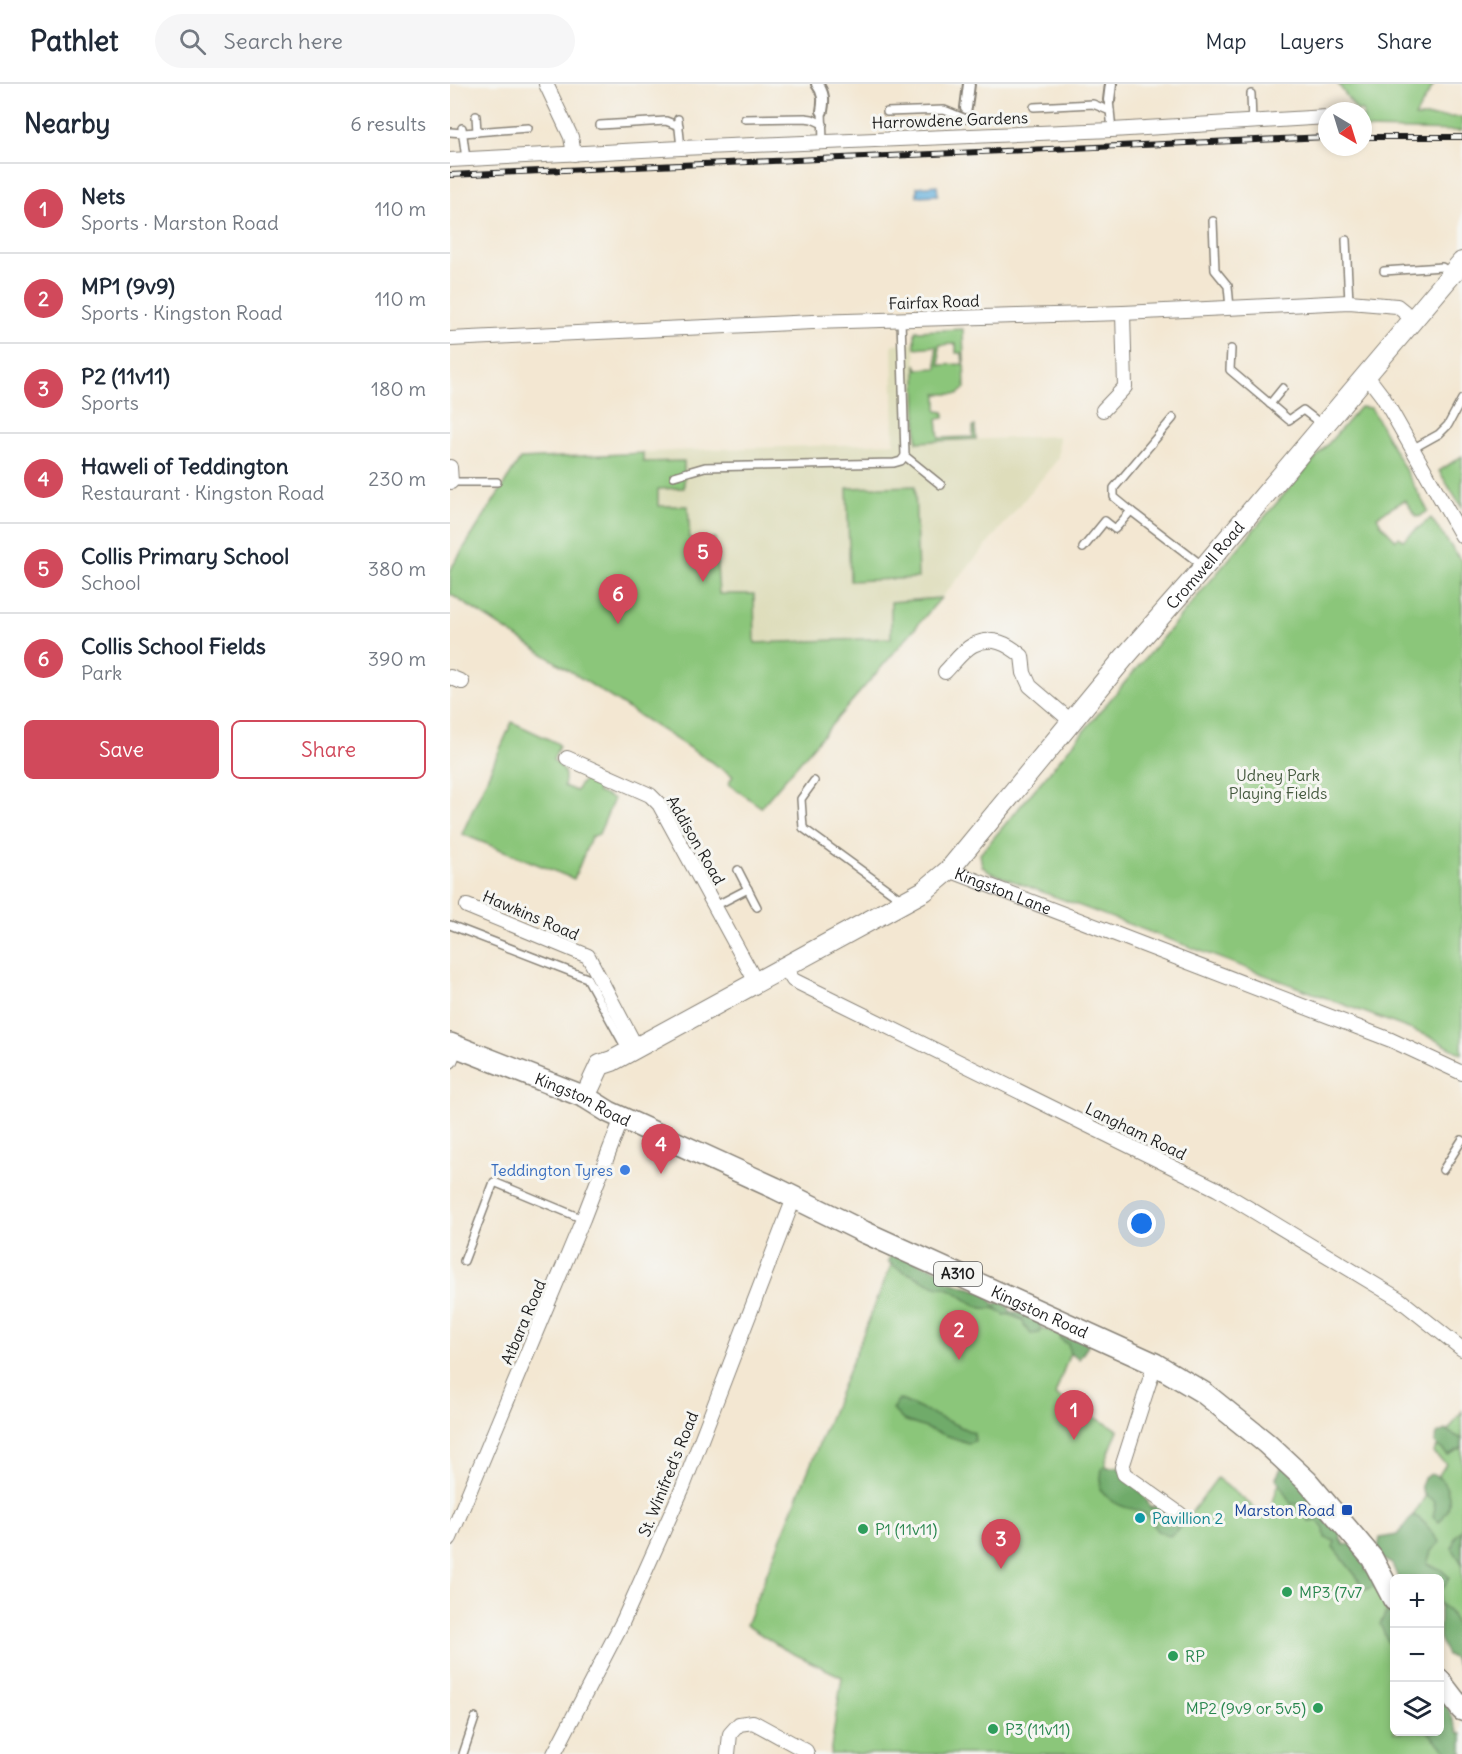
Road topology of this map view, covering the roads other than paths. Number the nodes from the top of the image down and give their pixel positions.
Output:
1 (546, 84) edge
2 (817, 84) edge
3 (969, 84) edge
4 (1111, 84) edge
5 (1251, 94) dead end
6 (1110, 105) junction
7 (1034, 107) dead end
8 (822, 111) joint
9 (887, 112) dead end
10 (966, 114) junction
11 (476, 116) dead end
12 (1318, 118) edge
13 (745, 119) dead end
14 (1252, 122) junction
15 (823, 124) junction
16 (600, 125) dead end
17 (528, 128) dead end
18 (1112, 130) junction
19 (462, 131) junction
20 (450, 132) edge
21 (477, 132) junction
22 (966, 136) junction
23 (823, 142) junction
24 (681, 148) junction
25 (574, 154) junction
26 (466, 159) junction
27 (450, 160) edge
28 (1213, 221) dead end
29 (1346, 240) dead end
30 (1457, 268) edge
31 (1384, 271) dead end
32 (1349, 302) junction
33 (1230, 308) junction
34 (1123, 313) junction
35 (901, 319) junction
36 (1413, 319) junction
37 (450, 339) edge
38 (1231, 349) dead end
39 (1367, 376) junction
40 (1283, 388) dead end
41 (1462, 399) edge
42 (1270, 404) junction
43 (1103, 411) dead end
44 (1173, 418) dead end
45 (1323, 426) junction
46 (1412, 449) junction
47 (905, 456) junction
48 (450, 467) edge
49 (674, 476) dead end
50 (451, 482) edge
51 (497, 482) dead end
52 (941, 485) dead end
53 (1131, 511) junction
54 (1462, 536) edge
55 (1083, 548) dead end
56 (1204, 567) junction
57 (945, 672) dead end
58 (1072, 722) junction
59 (567, 758) dead end
60 (814, 781) dead end
61 (738, 870) dead end
62 (949, 870) junction
63 (748, 889) junction
64 (903, 902) junction
65 (467, 906) dead end
66 (715, 906) junction
67 (757, 907) dead end
68 (450, 925) edge
69 (784, 966) junction
70 (756, 982) junction
71 (632, 1049) junction
72 (452, 1051) edge
73 (1462, 1073) edge
74 (585, 1097) junction
75 (622, 1118) junction
76 (1462, 1140) edge
77 (1443, 1170) dead end
78 (794, 1198) junction
79 (583, 1220) junction
80 (464, 1261) dead end
81 (1462, 1349) edge
82 (1155, 1364) junction
83 (1180, 1514) dead end
84 (450, 1538) edge
85 (1390, 1591) edge
86 (1441, 1682) edge
87 (1462, 1710) edge
88 (475, 1718) dead end
89 (463, 1754) edge
90 (554, 1754) edge
91 (728, 1754) edge
92 (807, 1754) edge

1 - 25 street
2 - 8 street
3 - 10 street
4 - 6 street
5 - 14 lane
6 - 7 lane
6 - 18 lane
8 - 15 lane
9 - 10 lane
10 - 22 lane
11 - 21 lane
12 - 14 street, Harrowdene Gardens
13 - 15 lane
14 - 18 street, Harrowdene Gardens
15 - 23 lane
16 - 24 lane
17 - 21 lane
18 - 22 street, Harrowdene Gardens
19 - 20 lane
19 - 21 lane
19 - 26 lane
22 - 23 street, Harrowdene Gardens
23 - 24 street, Harrowdene Gardens
24 - 25 street, Harrowdene Gardens
25 - 26 street, Harrowdene Gardens
26 - 27 street, Harrowdene Gardens
28 - 33 lane
29 - 32 lane
30 - 31 lane
30 - 36 main road, Cromwell Road
32 - 33 street, Fairfax Road
32 - 36 street, Fairfax Road
33 - 34 street, Fairfax Road
34 - 35 street, Fairfax Road
34 - 43 street
35 - 37 street, Fairfax Road
35 - 47 lane
36 - 39 main road, Cromwell Road
38 - 42 lane
39 - 45 main road, Cromwell Road
39 - 46 street
40 - 42 lane
41 - 46 lane
42 - 45 lane
44 - 53 lane
45 - 56 main road, Cromwell Road
46 - 54 street
47 - 49 lane
47 - 52 lane
48 - 50 street
50 - 51 lane
53 - 55 lane
53 - 56 lane
56 - 58 main road, Cromwell Road
57 - 58 street
58 - 62 main road, Cromwell Road
59 - 66 street, Addison Road
60 - 64 lane
61 - 63 lane
62 - 64 main road, Kingston Lane
62 - 73 street, Kingston Lane
63 - 66 lane
63 - 67 lane
64 - 69 main road, Kingston Lane
65 - 71 street, Hawkins Road
66 - 70 street, Addison Road
68 - 71 lane
69 - 70 main road, Kingston Lane
69 - 81 street, Langham Road
70 - 71 main road, Kingston Lane
71 - 74 main road, Kingston Lane
72 - 74 main road, Kingston Road / A310
74 - 75 main road, Kingston Road / A310
75 - 78 main road, Kingston Road / A310
75 - 79 street, Atbara Road
76 - 77 lane
78 - 82 main road, Kingston Road / A310
78 - 90 street, St. Winifred's Road
79 - 80 lane
79 - 84 street, Atbara Road
82 - 83 street
82 - 85 main road, Kingston Road / A310
86 - 87 main road
88 - 89 lane
91 - 92 street

